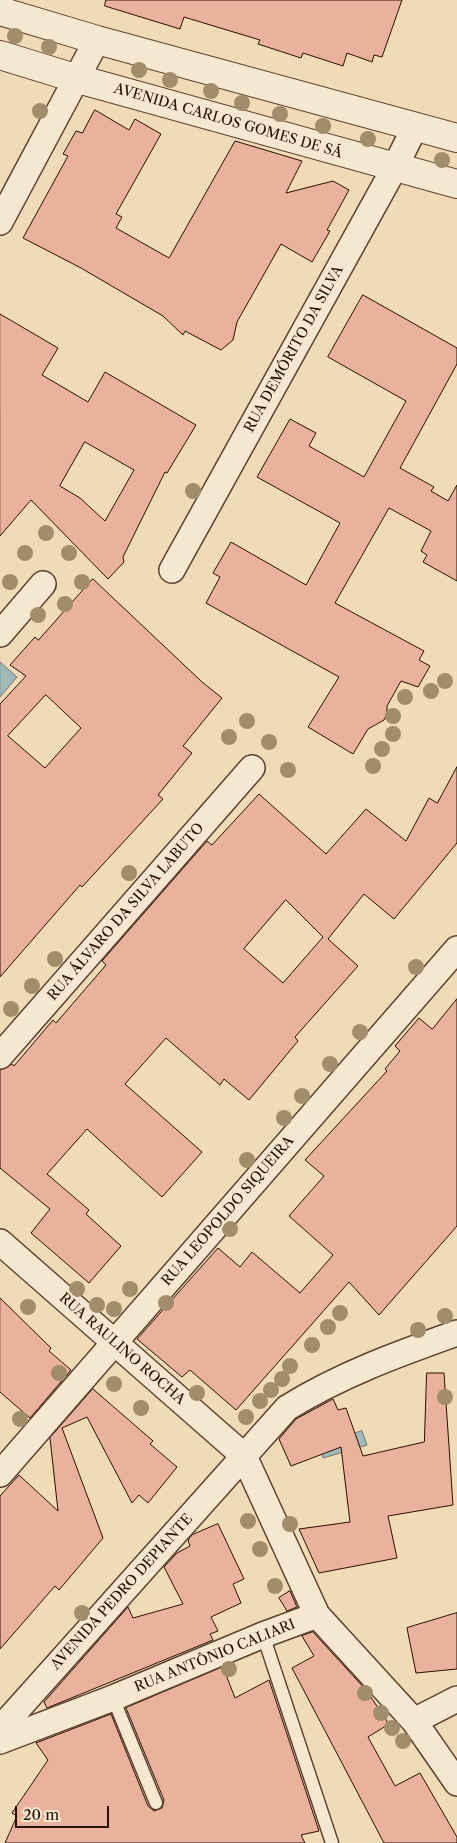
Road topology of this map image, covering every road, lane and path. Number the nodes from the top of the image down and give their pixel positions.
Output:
1 (0, 11) edge
2 (97, 40) junction
3 (0, 55) edge
4 (78, 79) junction
5 (415, 127) junction
6 (457, 138) edge
7 (395, 167) junction
8 (457, 184) edge
9 (0, 222) edge
10 (172, 570) dead end
11 (43, 584) dead end
12 (0, 634) edge
13 (252, 768) dead end
14 (457, 949) edge
15 (0, 1056) edge
16 (0, 1242) edge
17 (457, 1333) edge
18 (114, 1342) junction
19 (244, 1456) junction
20 (0, 1474) edge
21 (317, 1615) junction
22 (262, 1635) junction
23 (113, 1698) junction
24 (457, 1699) edge
25 (414, 1721) junction
26 (0, 1729) edge
27 (0, 1741) edge
28 (457, 1783) edge
29 (156, 1803) dead end
30 (332, 1843) edge

1 - 2 street
2 - 4 street
2 - 5 street
3 - 4 street, AVENIDA CARLOS GOMES DE SÁ
4 - 7 street, AVENIDA CARLOS GOMES DE SÁ
4 - 9 street
5 - 6 street
5 - 7 street, RUA DEMÓRITO DA SILVA
7 - 8 street, AVENIDA CARLOS GOMES DE SÁ
7 - 10 street, RUA DEMÓRITO DA SILVA
11 - 12 street
13 - 15 street, RUA ÁLVARO DA SILVA LABUTO
14 - 18 street, RUA LEOPOLDO SIQUEIRA
16 - 18 street, RUA RAULINO ROCHA
17 - 19 street, AVENIDA PEDRO DEPIANTE
18 - 19 street, RUA RAULINO ROCHA
18 - 20 street, RUA LEOPOLDO SIQUEIRA
19 - 21 street
19 - 26 street, AVENIDA PEDRO DEPIANTE
21 - 22 street, RUA ANTÔNIO CALIARI
21 - 25 street
22 - 23 street, RUA ANTÔNIO CALIARI
22 - 30 lane
23 - 27 street, RUA ANTÔNIO CALIARI
23 - 29 lane
24 - 25 street
25 - 28 street

